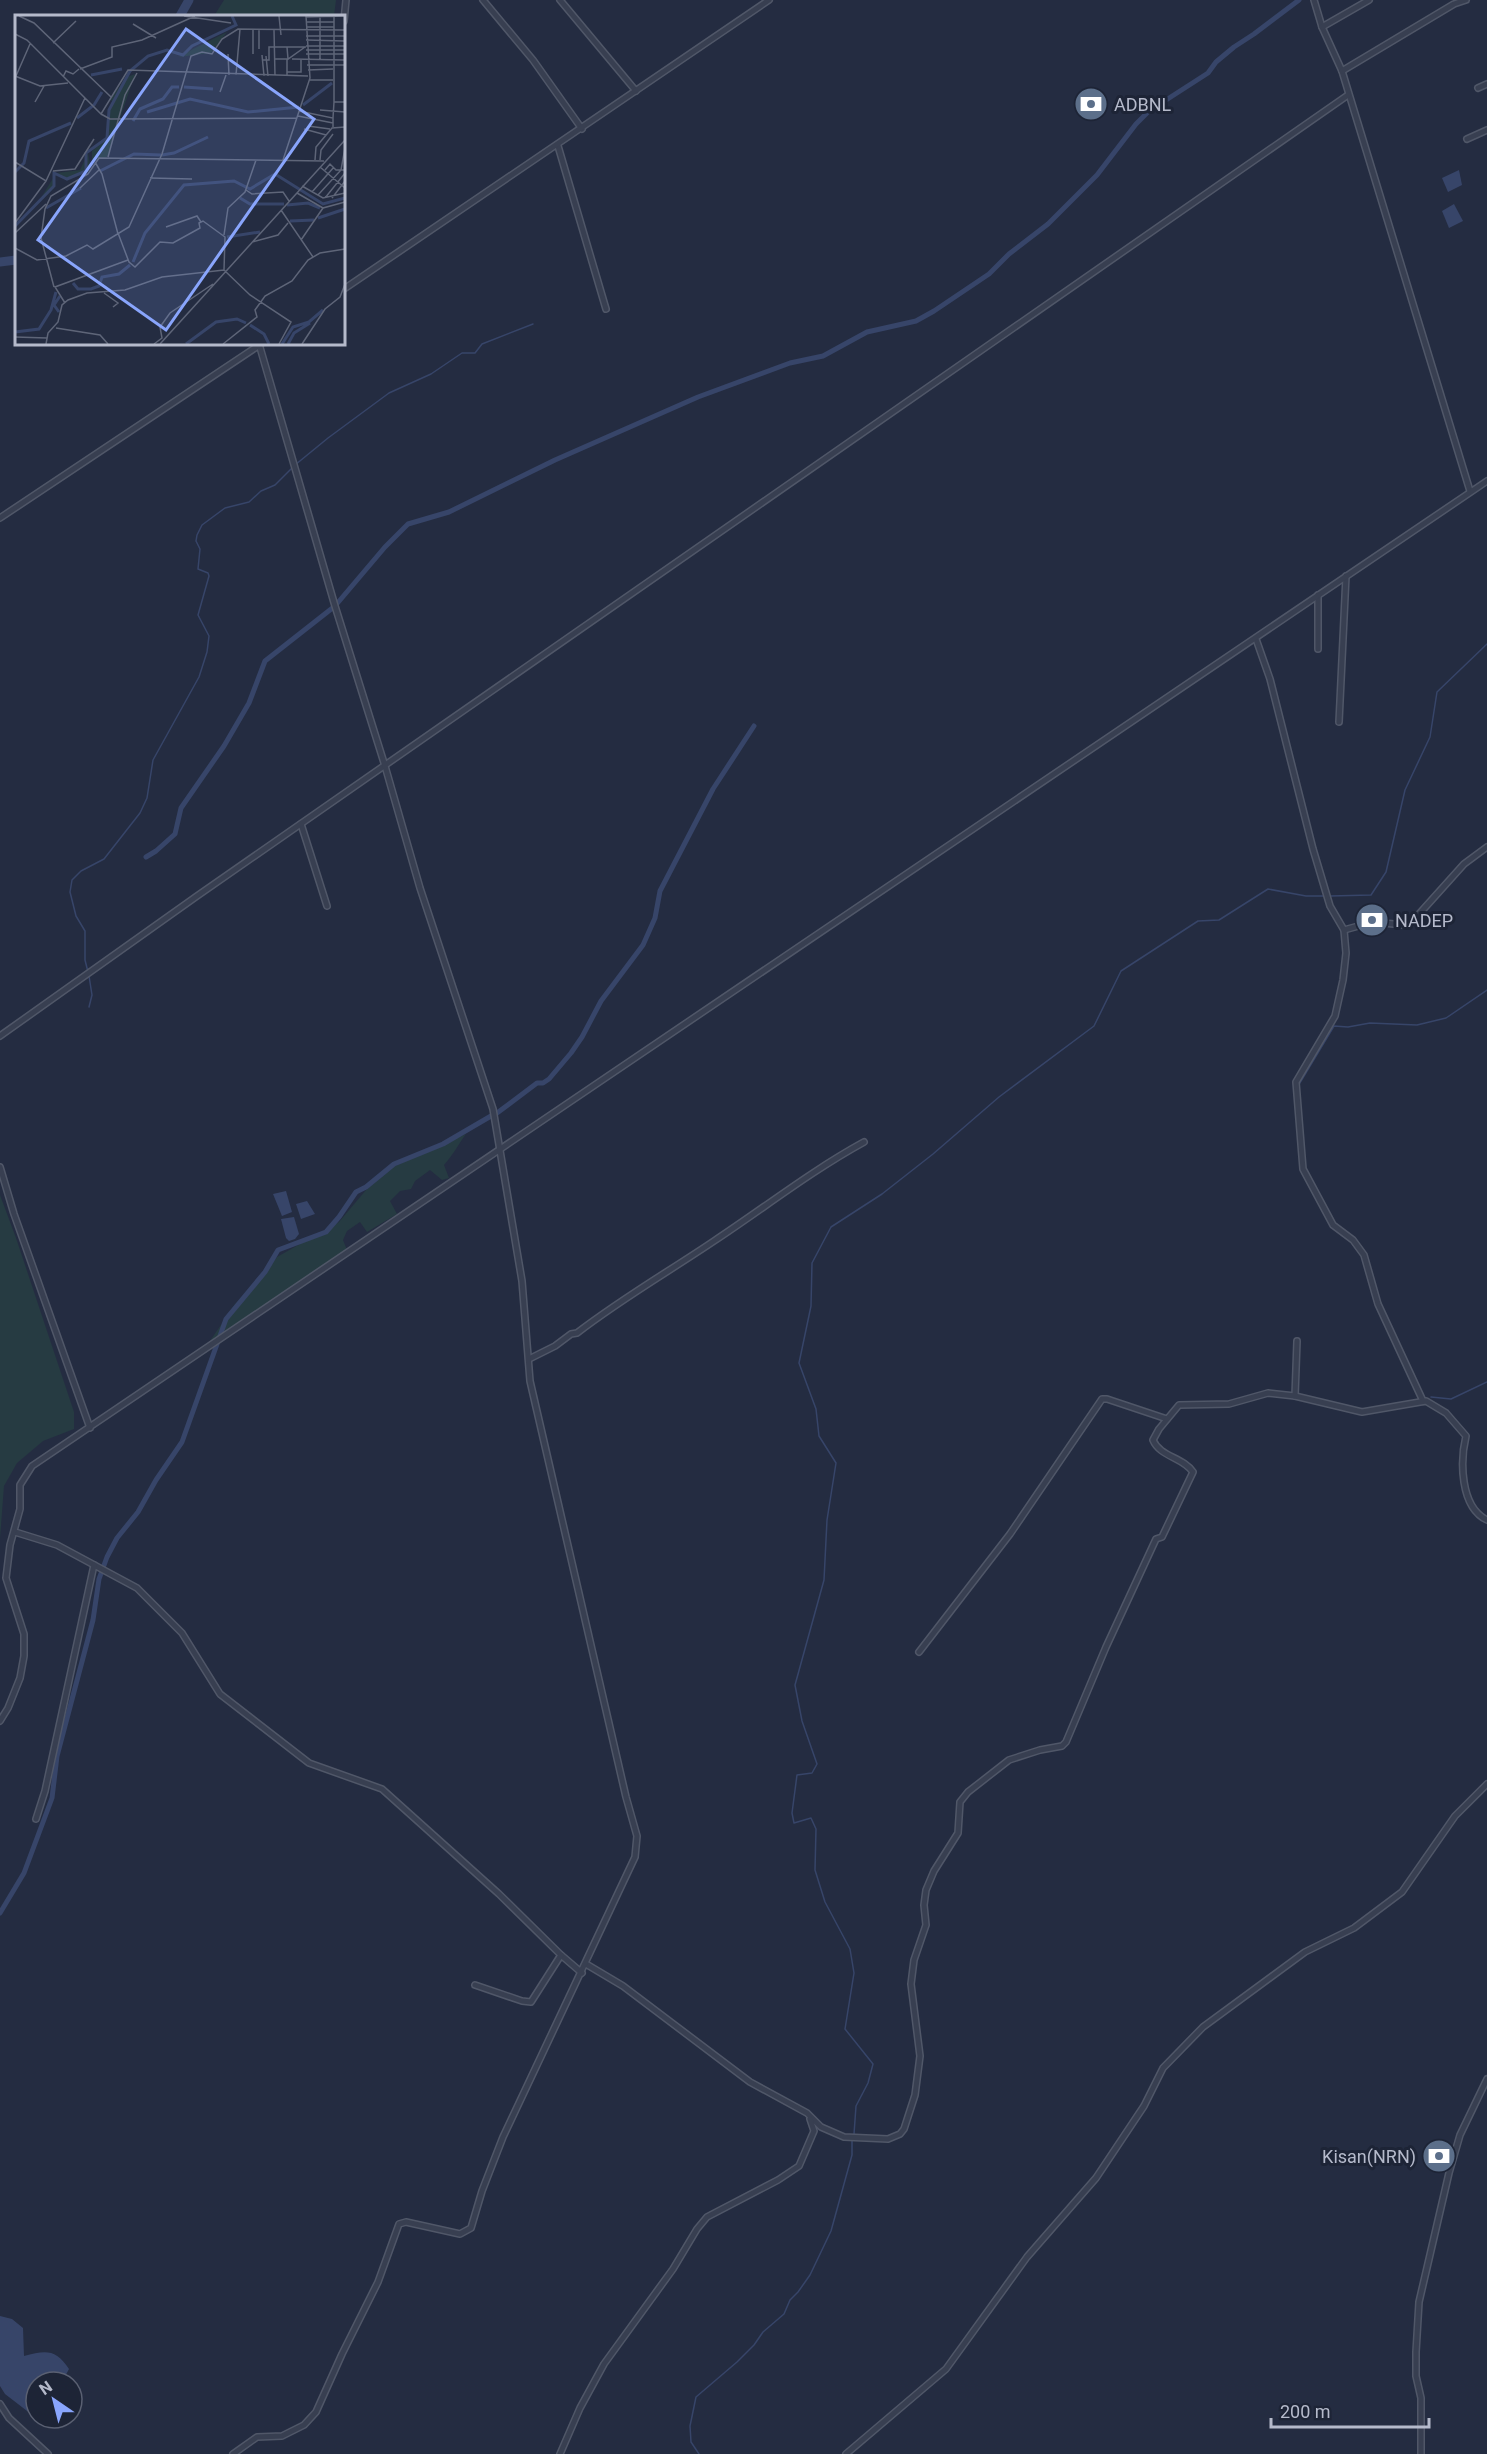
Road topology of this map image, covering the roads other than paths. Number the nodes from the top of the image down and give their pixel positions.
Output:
1 (346, 0) edge
2 (483, 0) edge
3 (560, 0) edge
4 (769, 0) edge
5 (1314, 0) edge
6 (1369, 0) edge
7 (1466, 0) edge
8 (345, 15) edge
9 (1322, 27) junction
10 (1342, 70) junction
11 (1487, 84) edge
12 (1479, 88) dead end
13 (636, 91) junction
14 (1348, 94) junction
15 (582, 129) junction
16 (1487, 130) edge
17 (1467, 139) dead end
18 (558, 146) junction
19 (345, 288) edge
20 (606, 309) dead end
21 (260, 345) edge
22 (261, 345) edge
23 (1487, 481) edge
24 (1470, 491) junction
25 (0, 518) edge
26 (1347, 576) junction
27 (1318, 596) junction
28 (1256, 639) junction
29 (1318, 649) dead end
30 (1339, 722) dead end
31 (385, 766) junction
32 (301, 824) junction
33 (1487, 847) edge
34 (327, 906) dead end
35 (1344, 930) junction
36 (0, 1036) edge
37 (864, 1142) dead end
38 (501, 1150) junction
39 (0, 1167) edge
40 (1298, 1341) dead end
41 (529, 1359) junction
42 (1295, 1396) junction
43 (1423, 1401) junction
44 (1167, 1419) junction
45 (90, 1428) junction
46 (1487, 1520) edge
47 (15, 1532) junction
48 (94, 1565) junction
49 (919, 1652) dead end
50 (0, 1721) edge
51 (1487, 1784) edge
52 (36, 1819) dead end
53 (561, 1955) junction
54 (586, 1964) junction
55 (582, 1973) junction
56 (475, 1985) dead end
57 (1487, 2079) edge
58 (807, 2113) junction
59 (0, 2404) edge
60 (48, 2454) edge
61 (233, 2454) edge
62 (560, 2454) edge
63 (846, 2454) edge
64 (1421, 2454) edge

1 - 8 street
2 - 15 street
3 - 13 street
4 - 13 street
5 - 9 street
6 - 9 street
7 - 10 street
9 - 10 street
10 - 14 street
11 - 12 street
13 - 15 street
14 - 24 street
14 - 31 street
15 - 18 street
16 - 17 street
18 - 19 street
18 - 20 street
21 - 25 street
22 - 31 street
23 - 24 street
24 - 26 street
26 - 27 street
26 - 30 street
27 - 28 street
27 - 29 street
28 - 35 street
28 - 38 street
31 - 32 street
31 - 38 street
32 - 34 street
32 - 36 street
33 - 35 street
35 - 43 street
37 - 41 street
38 - 41 street
38 - 45 street
39 - 45 street
40 - 42 street
41 - 54 street
42 - 43 street
42 - 44 street
43 - 46 street
44 - 49 street
44 - 58 street
45 - 47 street
47 - 48 street
47 - 50 street
48 - 52 street
48 - 53 street
51 - 63 street
53 - 55 street
53 - 56 street
54 - 55 street
54 - 58 street
55 - 61 street
57 - 64 street
58 - 62 street
59 - 60 street

